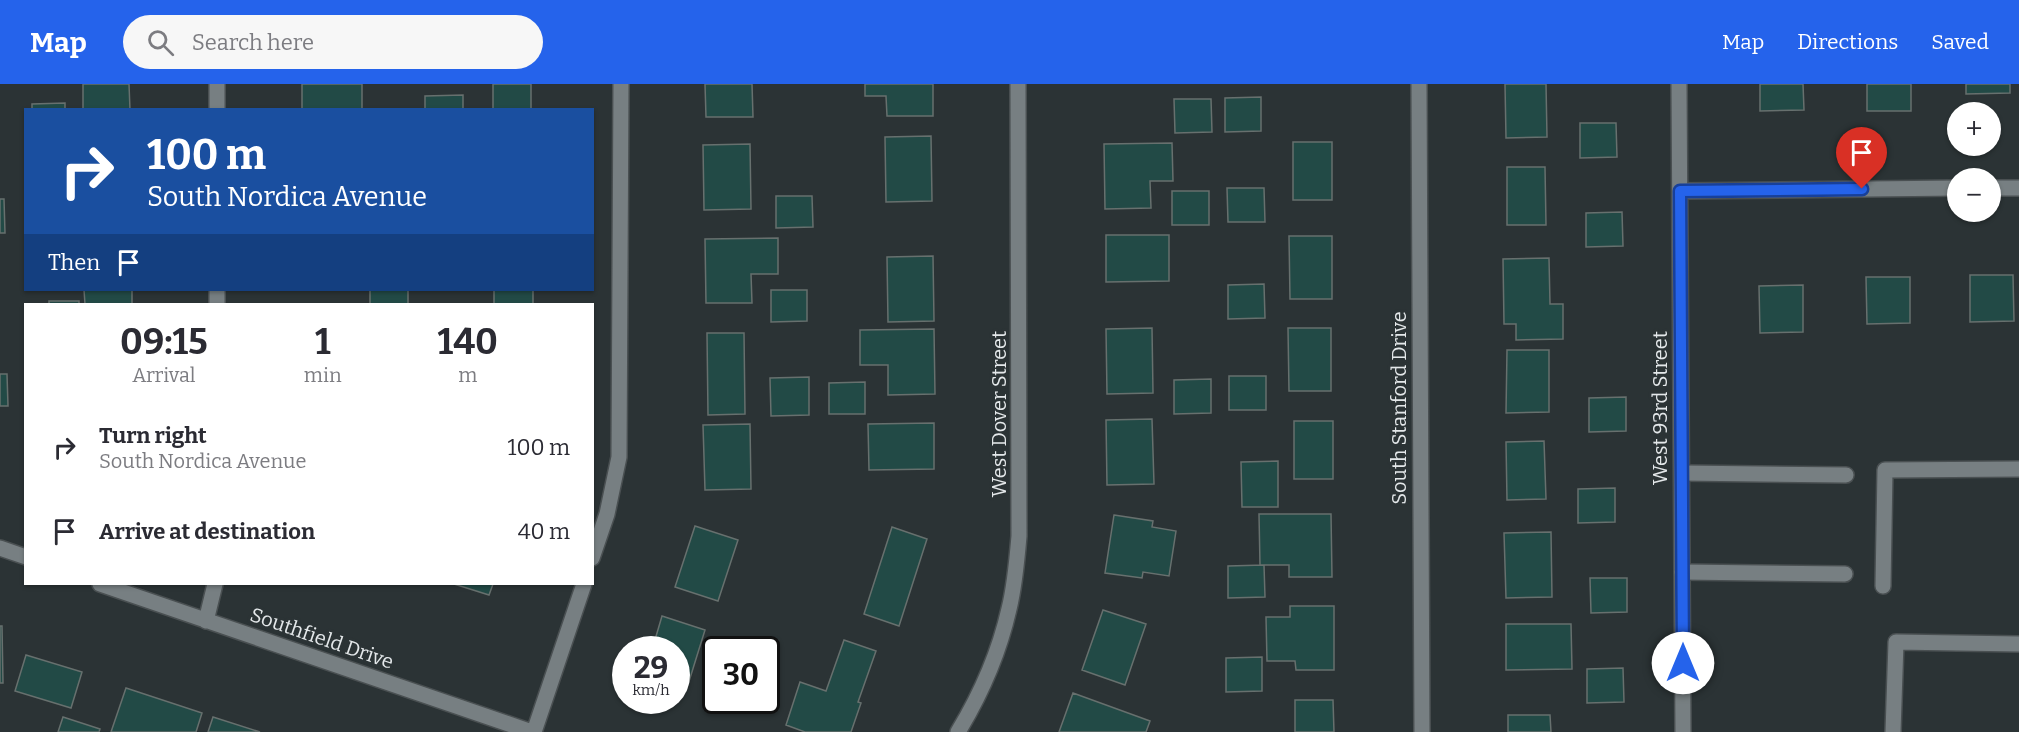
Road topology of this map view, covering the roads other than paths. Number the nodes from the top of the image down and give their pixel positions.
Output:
1 (217, 84) edge
2 (621, 84) edge
3 (1018, 84) edge
4 (1419, 84) edge
5 (1679, 84) edge
6 (217, 108) edge
7 (1947, 188) edge
8 (2001, 188) edge
9 (2019, 188) edge
10 (1680, 191) junction
11 (2019, 469) edge
12 (1682, 473) junction
13 (1846, 475) dead end
14 (0, 548) edge
15 (594, 552) edge
16 (24, 556) edge
17 (1682, 572) junction
18 (1845, 574) dead end
19 (103, 585) edge
20 (215, 585) edge
21 (584, 585) edge
22 (1883, 586) dead end
23 (206, 621) junction
24 (2019, 644) edge
25 (533, 732) edge
26 (958, 732) edge
27 (1422, 732) edge
28 (1683, 732) edge
29 (1893, 732) edge

1 - 6 street
2 - 15 street
3 - 26 street, West Dover Street
4 - 27 street, South Stanford Drive
5 - 10 street, West 93rd Street
7 - 10 street
8 - 9 street
10 - 12 street, West 93rd Street
11 - 22 street
12 - 13 street
12 - 17 street, West 93rd Street
14 - 16 street
17 - 18 street
17 - 28 street, West 93rd Street
19 - 23 street, Southfield Drive
20 - 23 street
21 - 25 street
23 - 25 street, Southfield Drive
24 - 29 street

